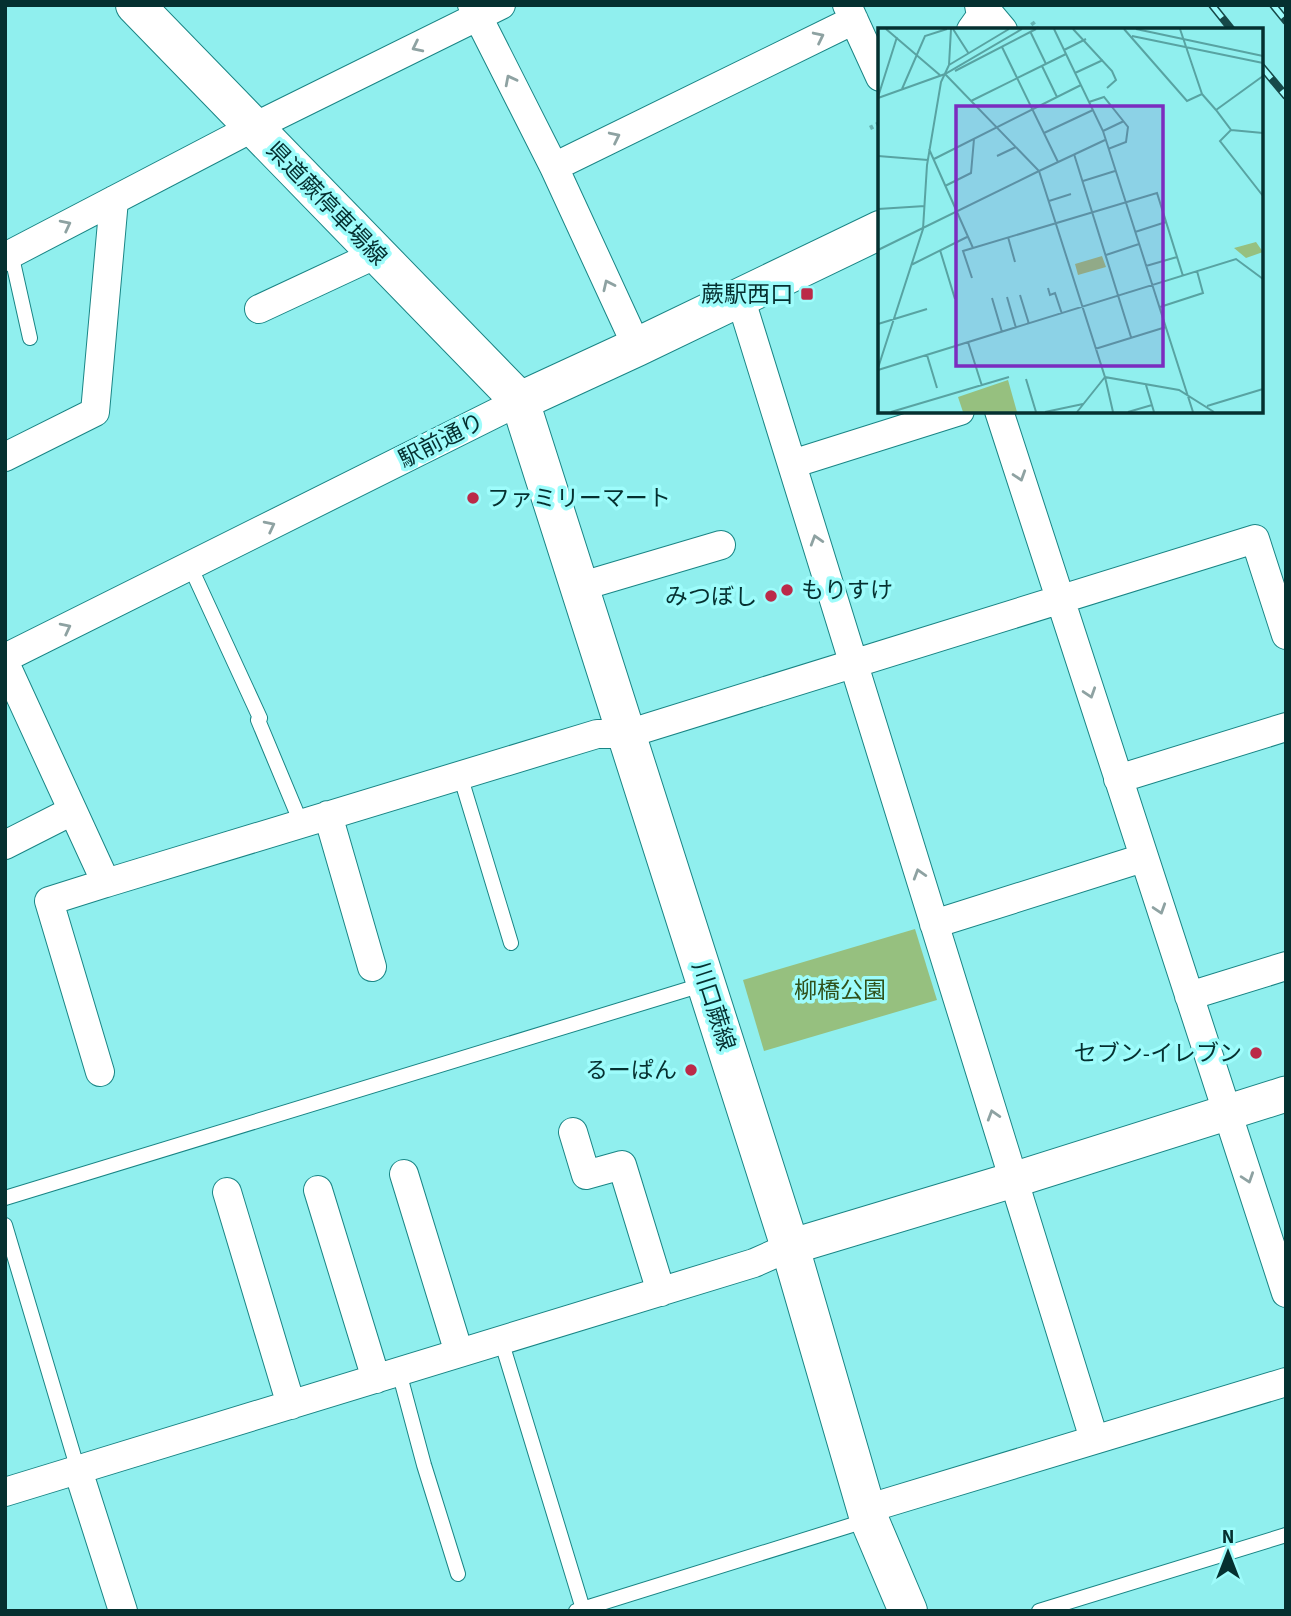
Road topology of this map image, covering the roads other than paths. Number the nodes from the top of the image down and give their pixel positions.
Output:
1 (135, 5) edge
2 (980, 5) edge
3 (484, 9) edge
4 (850, 13) edge
5 (972, 28) edge
6 (1001, 28) edge
7 (878, 72) edge
8 (254, 127) junction
9 (554, 167) junction
10 (114, 200) junction
11 (878, 231) edge
12 (377, 254) junction
13 (8, 255) edge
14 (740, 297) junction
15 (259, 309) dead end
16 (30, 338) dead end
17 (637, 347) junction
18 (520, 401) junction
19 (954, 413) edge
20 (1000, 413) edge
21 (5, 457) edge
22 (792, 464) junction
23 (721, 545) dead end
24 (190, 566) junction
25 (579, 587) junction
26 (1060, 600) junction
27 (1286, 635) edge
28 (5, 661) edge
29 (854, 662) junction
30 (1286, 727) edge
31 (626, 734) junction
32 (460, 775) junction
33 (1118, 779) junction
34 (72, 811) junction
35 (315, 819) junction
36 (5, 845) edge
37 (1143, 858) junction
38 (106, 883) junction
39 (934, 924) junction
40 (511, 943) dead end
41 (1286, 966) edge
42 (372, 967) dead end
43 (706, 984) junction
44 (1189, 996) junction
45 (100, 1072) dead end
46 (1286, 1094) edge
47 (1226, 1113) junction
48 (573, 1132) dead end
49 (404, 1174) dead end
50 (1013, 1180) junction
51 (318, 1190) dead end
52 (227, 1192) dead end
53 (5, 1198) edge
54 (5, 1225) edge
55 (790, 1247) junction
56 (1279, 1247) edge
57 (661, 1292) junction
58 (1286, 1293) edge
59 (501, 1340) junction
60 (459, 1353) junction
61 (387, 1375) junction
62 (1286, 1382) edge
63 (290, 1405) junction
64 (1094, 1439) junction
65 (78, 1470) junction
66 (5, 1492) edge
67 (868, 1514) junction
68 (1286, 1535) edge
69 (458, 1574) dead end
70 (579, 1610) edge
71 (123, 1611) edge
72 (908, 1611) edge
73 (1040, 1611) edge

1 - 8 main road, 県道蕨停車場線
2 - 5 street
2 - 6 street
3 -> 8 street
9 -> 3 street
4 - 7 street
9 -> 4 street
8 - 10 street
8 - 12 main road, 県道蕨停車場線
17 -> 9 street
13 -> 10 street
10 - 21 street
11 - 14 main road, 駅前通り
12 - 15 street
12 - 18 main road, 県道蕨停車場線
13 - 16 lane
14 - 17 main road, 駅前通り
14 - 22 street
17 - 18 main road, 駅前通り
24 -> 18 street, 駅前通り
18 - 25 main road, 川口蕨線
19 - 22 street
20 -> 26 street
29 -> 22 street
23 - 25 street
28 -> 24 street, 駅前通り
24 - 35 lane
25 - 31 main road, 川口蕨線
26 - 27 street
26 - 29 street
26 -> 33 street
28 - 34 street
29 - 31 street
39 -> 29 street
30 - 33 street
31 - 32 street
31 - 43 main road, 川口蕨線
32 - 35 street
32 - 40 lane
33 - 37 street
34 - 36 street
34 - 38 street
35 - 38 street
35 - 42 street
37 - 39 street
37 -> 44 street
38 - 45 street
50 -> 39 street
41 - 44 street
43 - 53 lane
43 - 55 main road, 川口蕨線
44 - 47 street
46 - 47 street
47 - 50 street
47 -> 56 street
48 - 57 street
49 - 60 street
50 - 55 street
50 - 64 street
51 - 61 street
52 - 63 street
54 - 65 lane
55 - 57 street
55 - 67 main road, 川口蕨線
56 - 58 street
57 - 59 street
59 - 60 street
59 - 70 lane
60 - 61 street
61 - 63 street
61 - 69 lane
62 - 64 street
63 - 65 street
64 - 67 street
65 - 66 street
65 - 71 street
67 - 70 lane
67 - 72 main road, 川口蕨線
68 - 73 lane

